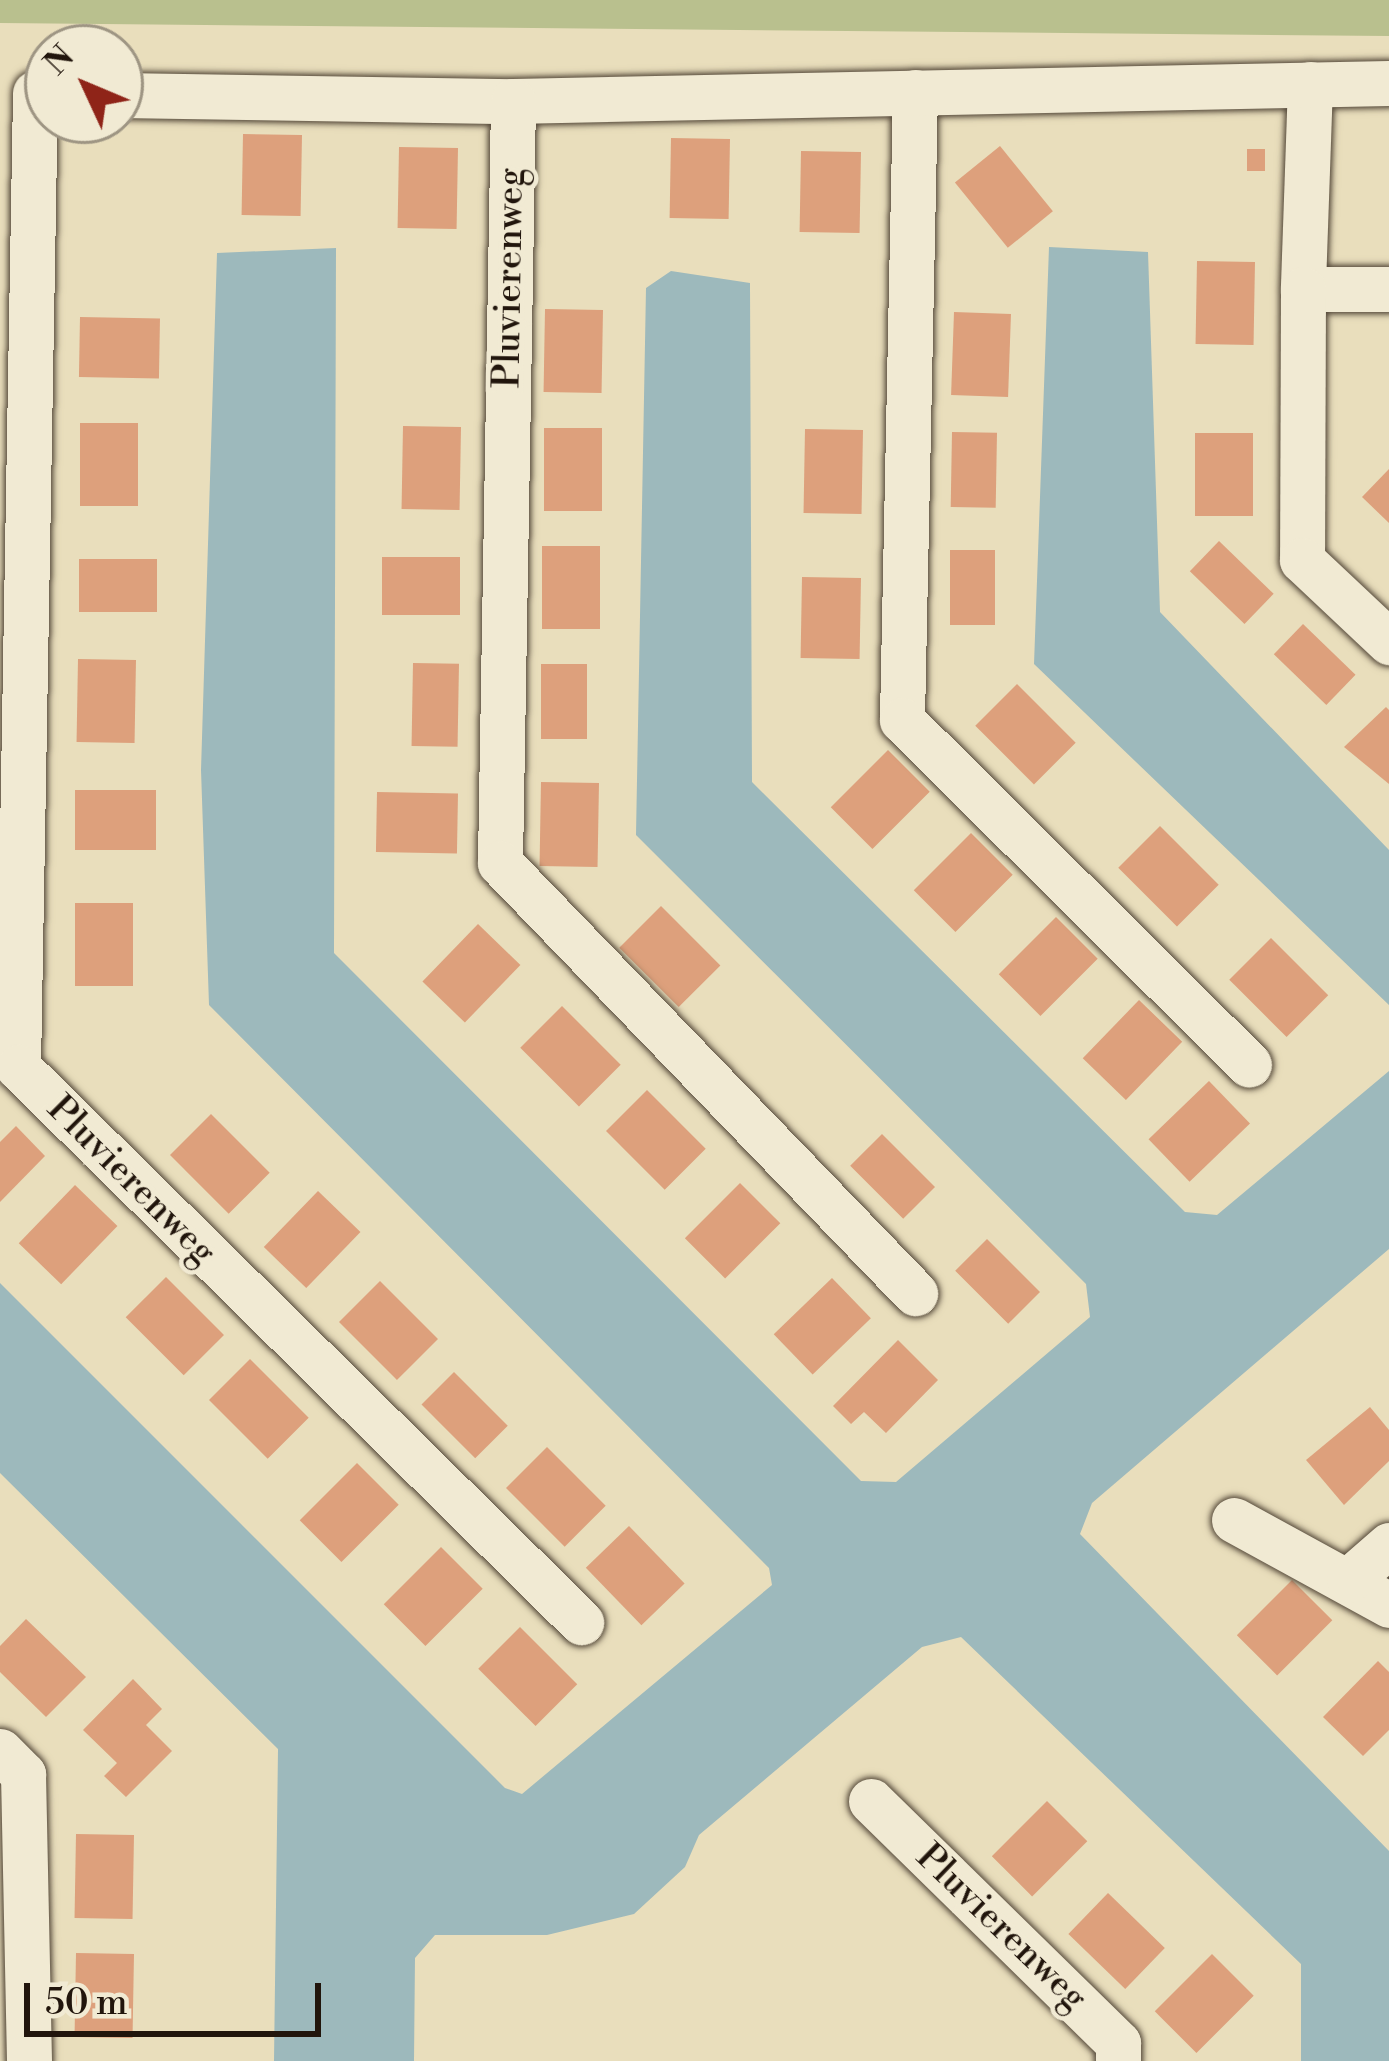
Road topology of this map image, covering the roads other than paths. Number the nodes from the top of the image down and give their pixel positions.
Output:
1 (1389, 82) edge
2 (1310, 83) junction
3 (915, 92) junction
4 (144, 95) edge
5 (512, 101) junction
6 (27, 144) edge
7 (1303, 289) junction
8 (1389, 289) edge
9 (1389, 642) edge
10 (1249, 1064) dead end
11 (915, 1294) dead end
12 (1234, 1520) dead end
13 (1389, 1545) edge
14 (1349, 1580) junction
15 (1389, 1605) edge
16 (581, 1622) dead end
17 (0, 1751) edge
18 (871, 1801) dead end
19 (29, 2061) edge
20 (1118, 2061) edge

1 - 2 street
2 - 3 street
2 - 7 street
3 - 5 street
3 - 10 street
4 - 5 street
5 - 11 street, Pluvierenweg
6 - 16 street, Pluvierenweg
7 - 8 street
7 - 9 street
12 - 14 street
13 - 14 street
14 - 15 street
17 - 19 street
18 - 20 street, Pluvierenweg

